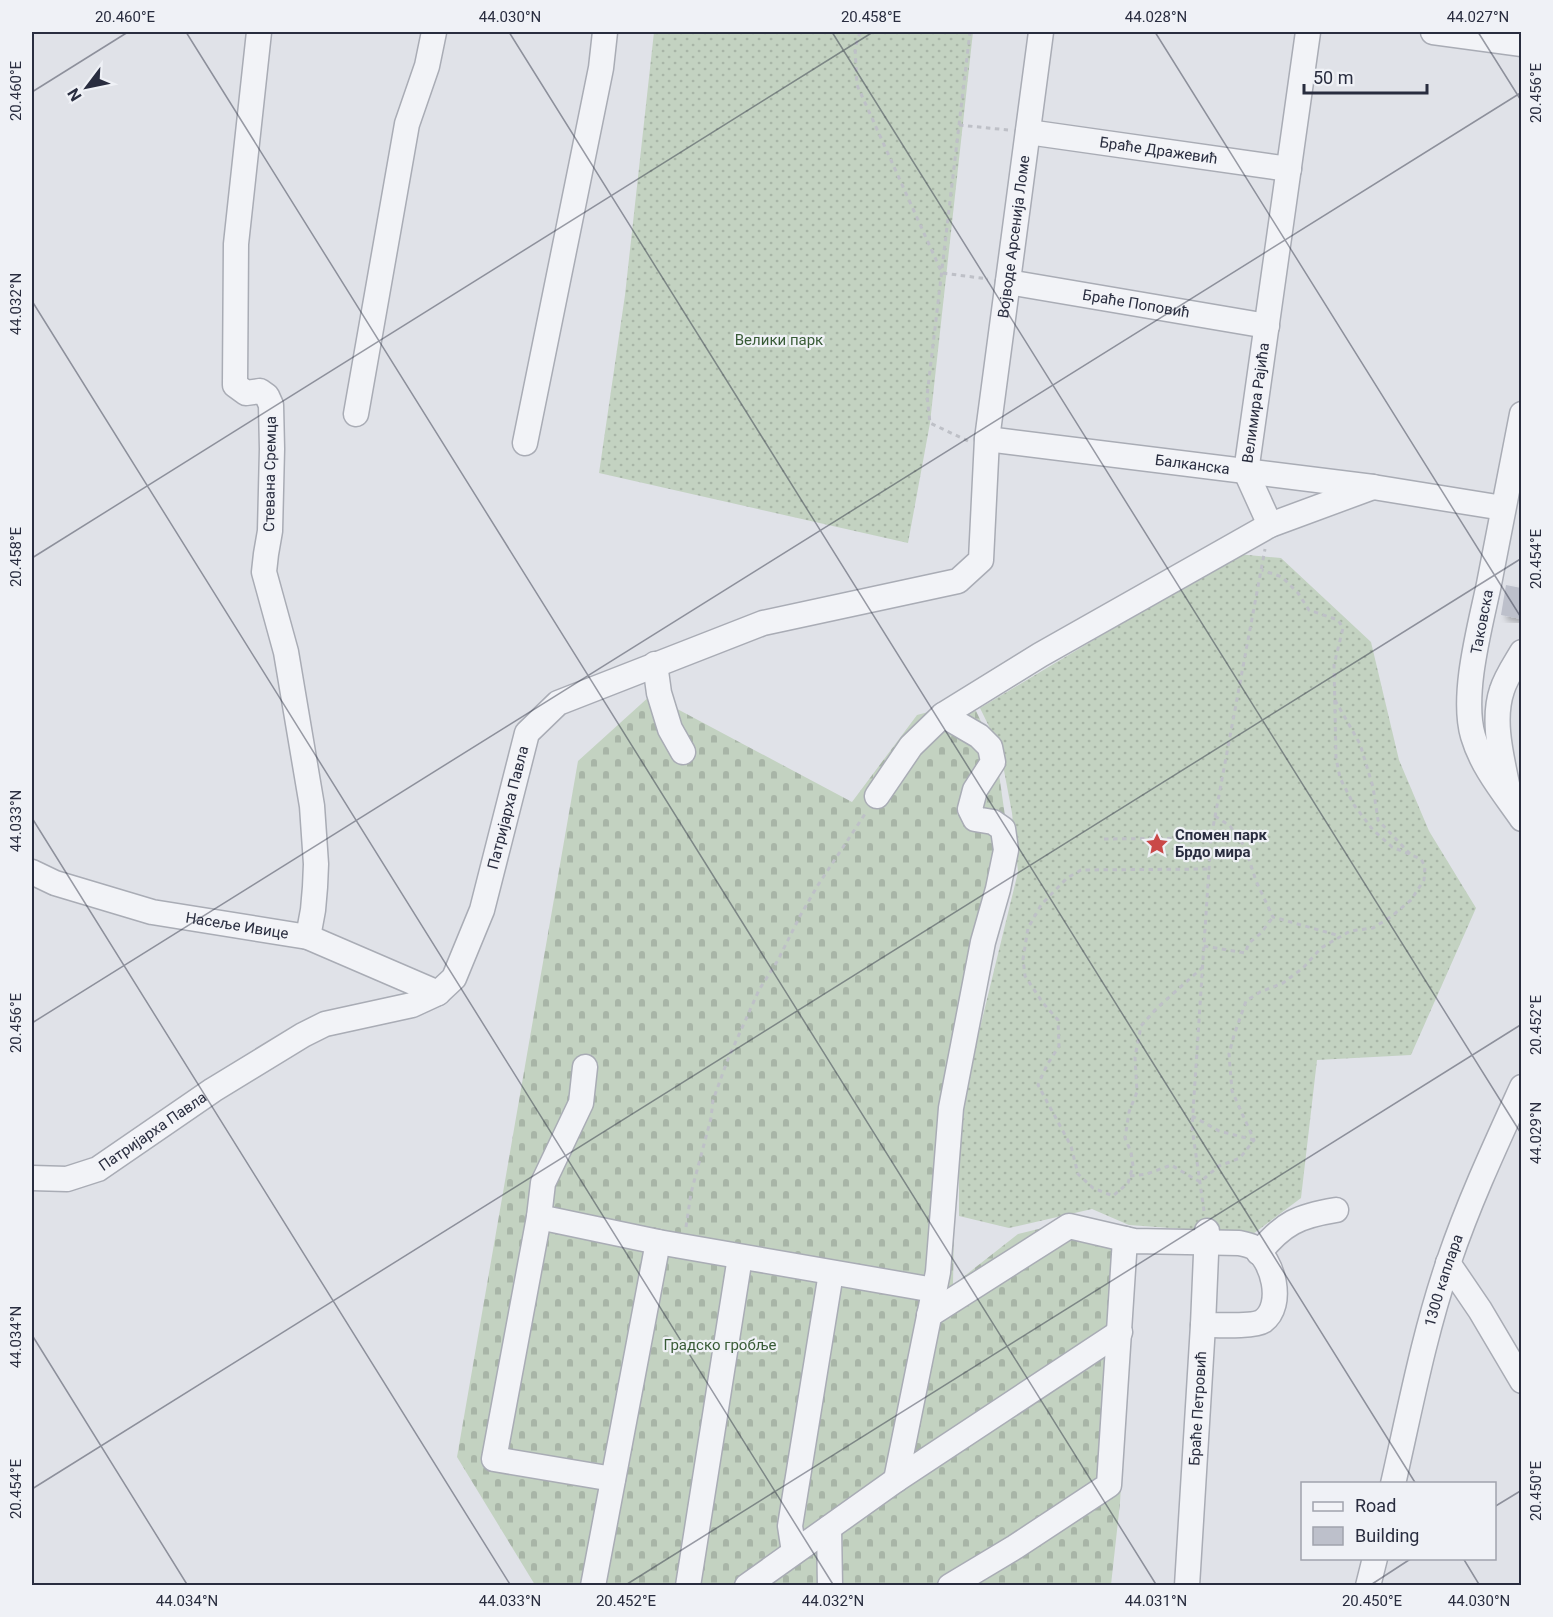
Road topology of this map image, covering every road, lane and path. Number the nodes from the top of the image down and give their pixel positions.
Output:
1 (259, 32) edge
2 (434, 32) edge
3 (605, 32) edge
4 (860, 32) edge
5 (970, 32) edge
6 (1041, 32) edge
7 (1308, 32) edge
8 (1433, 32) edge
9 (1521, 44) edge
10 (959, 125) junction
11 (1028, 132) junction
12 (1289, 169) junction
13 (942, 273) junction
14 (1008, 282) junction
15 (1267, 326) junction
16 (356, 414) dead end
17 (1521, 414) edge
18 (525, 442) dead end
19 (987, 445) junction
20 (1246, 472) junction
21 (1373, 487) junction
22 (1503, 508) junction
23 (1270, 525) junction
24 (1262, 570) junction
25 (1521, 652) edge
26 (656, 664) junction
27 (1335, 699) junction
28 (953, 709) junction
29 (683, 752) dead end
30 (877, 796) joint
31 (1516, 810) edge
32 (1215, 816) junction
33 (1211, 838) junction
34 (1104, 839) dead end
35 (1412, 856) junction
36 (1209, 869) junction
37 (32, 872) edge
38 (1273, 917) junction
39 (1340, 936) junction
40 (308, 937) junction
41 (1204, 946) junction
42 (1203, 967) junction
43 (438, 993) junction
44 (585, 1067) dead end
45 (1521, 1087) edge
46 (1192, 1116) junction
47 (1254, 1140) junction
48 (1130, 1176) junction
49 (32, 1178) edge
50 (1200, 1182) junction
51 (1336, 1210) dead end
52 (539, 1217) junction
53 (1207, 1236) junction
54 (1125, 1239) junction
55 (658, 1242) junction
56 (682, 1247) junction
57 (1259, 1253) junction
58 (740, 1257) junction
59 (1448, 1263) junction
60 (831, 1273) junction
61 (934, 1290) junction
62 (929, 1315) junction
63 (1203, 1325) junction
64 (1119, 1332) junction
65 (1521, 1381) edge
66 (613, 1479) junction
67 (896, 1480) junction
68 (1393, 1482) edge
69 (828, 1528) junction
70 (794, 1552) junction
71 (1374, 1560) edge
72 (593, 1586) edge
73 (688, 1586) edge
74 (747, 1586) edge
75 (830, 1586) edge
76 (950, 1586) edge
77 (1187, 1586) edge
78 (1368, 1586) edge

1 - 40 street, Стевана Сремца
2 - 16 street
3 - 18 street
4 - 13 path
5 - 10 path
6 - 11 street, Војводе Арсенија Ломе
7 - 12 street, Велимира Рајића
8 - 9 street
10 - 11 path
10 - 13 path
11 - 12 street, Браће Дражевић
11 - 14 street, Војводе Арсенија Ломе
12 - 15 street, Велимира Рајића
13 - 14 path
13 - 19 path
14 - 15 street, Браће Поповић
14 - 19 street, Војводе Арсенија Ломе
15 - 20 street, Велимира Рајића
17 - 22 street, Таковска
19 - 20 street, Балканска
19 - 26 street, Патријарха Павла
20 - 21 street, Балканска
20 - 23 street, Велимира Рајића
21 - 22 street, Балканска
21 - 23 street
22 - 31 street, Таковска
23 - 24 path
23 - 28 street
24 - 27 path
24 - 32 path
25 - 31 street
26 - 29 street
26 - 43 street, Патријарха Павла
27 - 35 path
27 - 35 path
28 - 30 street
28 - 61 street
30 - 56 path
32 - 33 path
32 - 38 path
33 - 34 path
33 - 36 path
35 - 39 path
36 - 41 path
36 - 48 path
37 - 40 street, Насеље Ивице
38 - 39 path
38 - 41 path
39 - 47 path
40 - 43 street, Насеље Ивице
41 - 42 path
42 - 46 path
42 - 48 path
43 - 49 street, Патријарха Павла
44 - 52 street
45 - 59 street, 1300 каплара
46 - 47 path
46 - 50 path
47 - 50 path
48 - 50 path
50 - 53 path
51 - 57 street
52 - 55 street
52 - 66 street
53 - 54 street
53 - 57 street
53 - 63 street, Браће Петровић
54 - 62 street
54 - 64 street
55 - 56 street
55 - 66 street
56 - 58 street
57 - 63 street
58 - 60 street
58 - 73 street
59 - 65 street
59 - 68 street, 1300 каплара
60 - 61 street
60 - 70 street
61 - 62 street
62 - 67 street
63 - 77 street, Браће Петровић
64 - 67 street
64 - 76 street
66 - 72 street
67 - 69 street
69 - 70 street
69 - 75 street
70 - 74 street
71 - 78 street

